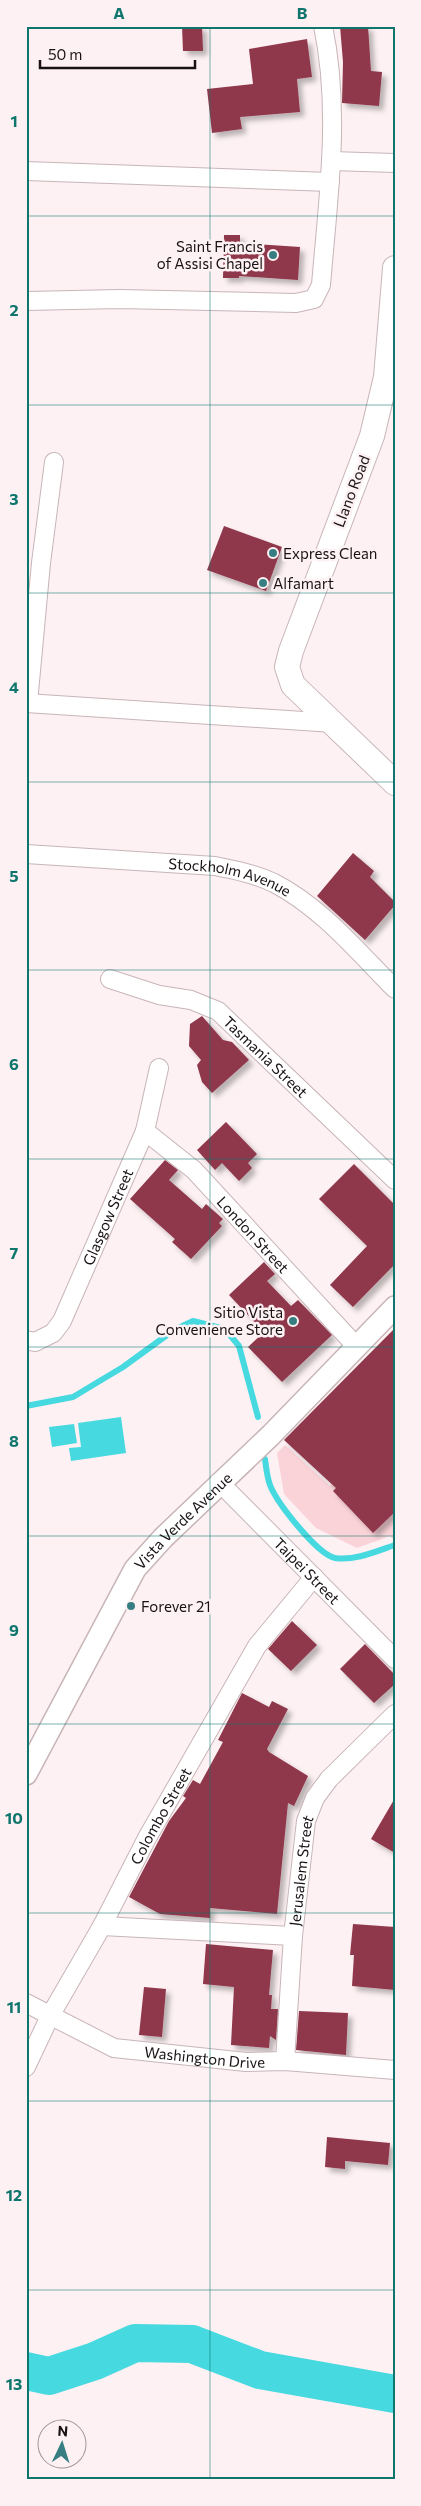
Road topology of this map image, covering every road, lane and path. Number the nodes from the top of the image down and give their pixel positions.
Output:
1 (323, 26) edge
2 (331, 161) junction
3 (395, 163) edge
4 (26, 171) edge
5 (330, 182) junction
6 (395, 268) edge
7 (26, 300) edge
8 (393, 319) edge
9 (54, 462) dead end
10 (34, 562) edge
11 (27, 703) edge
12 (334, 723) junction
13 (395, 783) edge
14 (26, 854) edge
15 (110, 979) dead end
16 (395, 989) edge
17 (158, 1068) dead end
18 (145, 1131) junction
19 (395, 1180) edge
20 (395, 1307) edge
21 (26, 1340) edge
22 (356, 1346) junction
23 (219, 1482) junction
24 (314, 1577) junction
25 (395, 1660) edge
26 (395, 1714) edge
27 (26, 1774) edge
28 (102, 1926) junction
29 (293, 1936) junction
30 (26, 2003) edge
31 (50, 2016) junction
32 (285, 2061) junction
33 (26, 2067) edge
34 (395, 2070) edge

1 - 2 street
2 - 3 street
2 - 5 street
4 - 5 street
5 - 7 street
6 - 8 main road, Llano Road
8 - 12 main road, Llano Road
9 - 10 street
10 - 11 street
11 - 12 street
12 - 13 main road, Llano Road
14 - 16 street, Stockholm Avenue
15 - 19 street, Tasmania Street
17 - 18 street, Glasgow Street
18 - 21 street, Glasgow Street
18 - 22 street, London Street
20 - 22 street, Vista Verde Avenue
22 - 23 street, Vista Verde Avenue
23 - 24 street, Taipei Street
23 - 27 street, Vista Verde Avenue
24 - 25 street, Taipei Street
24 - 28 street, Colombo Street
26 - 29 street, Jerusalem Street
28 - 29 street
28 - 31 street, Colombo Street
29 - 32 street, Jerusalem Street
30 - 31 street, Washington Drive
31 - 32 street, Washington Drive
31 - 33 street, Colombo Street
32 - 34 street, Washington Drive

